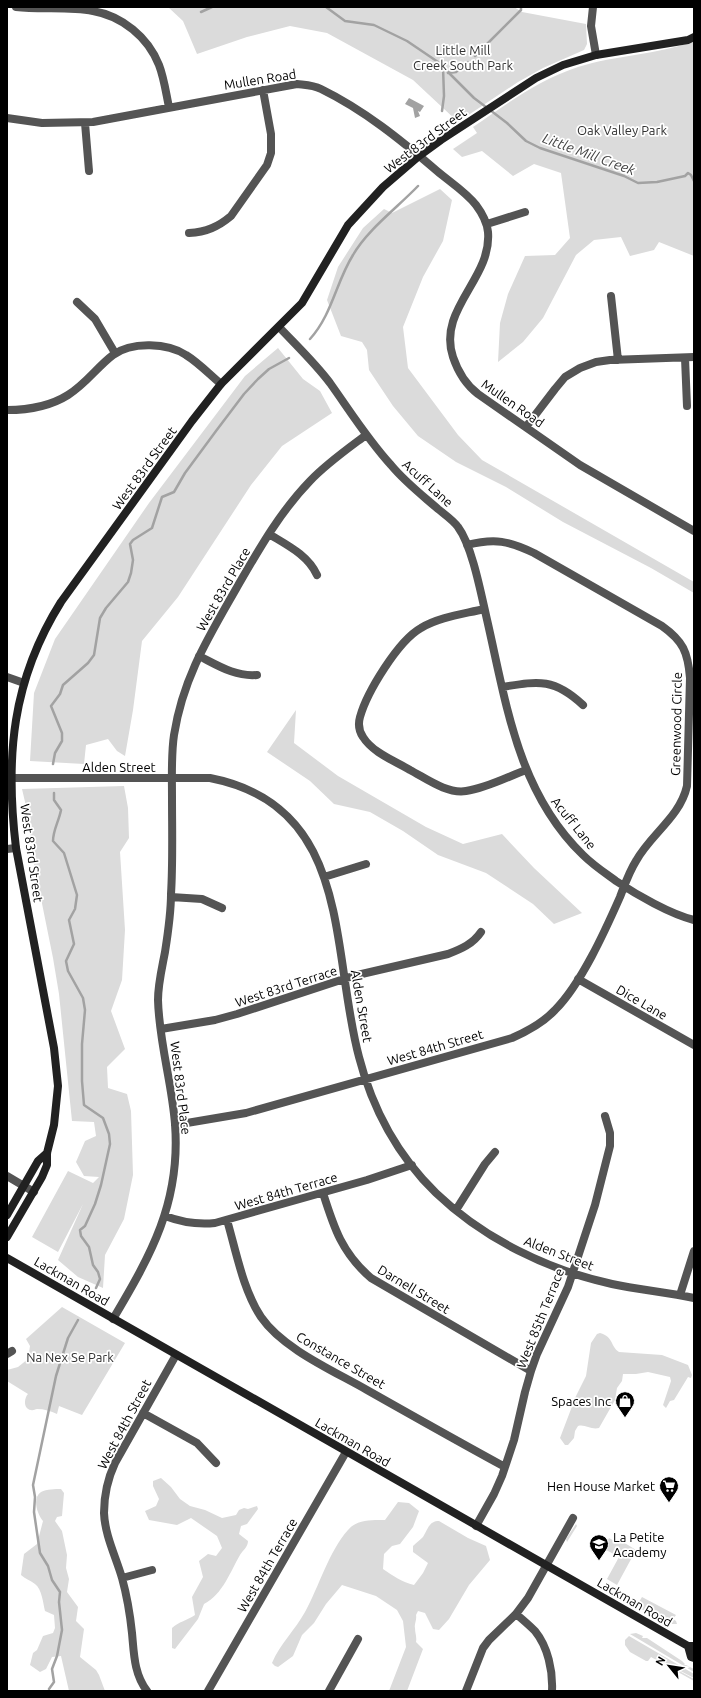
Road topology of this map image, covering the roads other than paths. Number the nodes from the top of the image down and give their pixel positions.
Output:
1 (16, 7) edge
2 (593, 7) edge
3 (694, 37) edge
4 (596, 55) junction
5 (263, 90) junction
6 (169, 107) junction
7 (7, 118) edge
8 (85, 123) junction
9 (419, 156) junction
10 (89, 171) dead end
11 (525, 212) dead end
12 (487, 224) junction
13 (189, 233) dead end
14 (611, 296) dead end
15 (77, 302) dead end
16 (279, 327) junction
17 (115, 353) junction
18 (694, 357) edge
19 (684, 358) junction
20 (618, 360) junction
21 (221, 384) junction
22 (687, 406) dead end
23 (7, 410) edge
24 (526, 427) junction
25 (366, 435) junction
26 (694, 531) edge
27 (269, 534) junction
28 (467, 545) junction
29 (317, 575) dead end
30 (484, 609) junction
31 (199, 656) junction
32 (257, 675) dead end
33 (7, 677) edge
34 (24, 683) junction
35 (502, 686) junction
36 (583, 705) dead end
37 (526, 770) junction
38 (12, 778) junction
39 (172, 778) junction
40 (16, 848) junction
41 (7, 849) edge
42 (366, 864) dead end
43 (324, 877) junction
44 (624, 886) junction
45 (171, 897) junction
46 (222, 908) dead end
47 (694, 920) edge
48 (481, 932) dead end
49 (578, 979) junction
50 (344, 980) junction
51 (161, 1029) junction
52 (694, 1045) edge
53 (366, 1080) junction
54 (604, 1116) dead end
55 (175, 1125) junction
56 (495, 1152) dead end
57 (48, 1153) junction
58 (412, 1166) junction
59 (7, 1176) edge
60 (24, 1186) junction
61 (34, 1192) junction
62 (323, 1193) junction
63 (456, 1210) junction
64 (7, 1215) edge
65 (164, 1216) junction
66 (227, 1220) junction
67 (7, 1237) edge
68 (694, 1251) edge
69 (7, 1258) edge
70 (572, 1272) junction
71 (680, 1295) junction
72 (694, 1298) edge
73 (114, 1319) junction
74 (176, 1355) junction
75 (531, 1371) junction
76 (143, 1413) junction
77 (346, 1452) junction
78 (216, 1463) dead end
79 (505, 1467) junction
80 (573, 1518) dead end
81 (476, 1526) junction
82 (546, 1566) junction
83 (152, 1570) dead end
84 (122, 1578) junction
85 (516, 1614) junction
86 (358, 1638) dead end
87 (691, 1646) edge
88 (694, 1658) edge
89 (332, 1690) edge
90 (147, 1691) edge
91 (208, 1691) edge
92 (466, 1691) edge
93 (552, 1691) edge

1 - 6 street
2 - 4 street
3 - 4 street, West 83rd Street
4 - 9 street, West 83rd Street
5 - 6 street, Mullen Road
5 - 9 street, Mullen Road
5 - 13 street
6 - 8 street, Mullen Road
7 - 8 street, Mullen Road
8 - 10 street
9 - 12 street, Mullen Road
9 - 16 street, West 83rd Street
11 - 12 street
12 - 24 street, Mullen Road
14 - 20 street
15 - 17 street
16 - 21 street, West 83rd Street
16 - 25 street, Acuff Lane
17 - 21 street
17 - 23 street
18 - 19 street
19 - 20 street
19 - 22 street
20 - 24 street
21 - 34 street, West 83rd Street
24 - 26 street, Mullen Road
25 - 27 street, West 83rd Place
25 - 28 street, Acuff Lane
27 - 29 street
27 - 31 street, West 83rd Place
28 - 30 street, Acuff Lane
28 - 44 street, Greenwood Circle
30 - 35 street, Acuff Lane
30 - 37 street
31 - 32 street
31 - 39 street, West 83rd Place
33 - 34 street
34 - 38 street, West 83rd Street
35 - 36 street
35 - 37 street, Acuff Lane
37 - 44 street, Acuff Lane
38 - 39 street, Alden Street
38 - 40 street, West 83rd Street
39 - 43 street, Alden Street
39 - 45 street, West 83rd Place
40 - 41 street
40 - 57 street, West 83rd Street
42 - 43 street
43 - 50 street, Alden Street
44 - 47 street, Acuff Lane
44 - 49 street, West 84th Street
45 - 46 street
45 - 51 street, West 83rd Place
48 - 50 street, West 83rd Terrace
49 - 52 street, Dice Lane
49 - 53 street, West 84th Street
50 - 51 street, West 83rd Terrace
50 - 53 street, Alden Street
51 - 55 street, West 83rd Place
53 - 55 street, West 84th Street
53 - 58 street, Alden Street
54 - 70 street, West 85th Terrace
55 - 65 street, West 83rd Place
56 - 63 street
57 - 60 street
57 - 61 street, West 83rd Street
58 - 62 street, West 84th Terrace
58 - 63 street, Alden Street
59 - 60 street
60 - 61 street
60 - 64 street
61 - 67 street, West 83rd Street
62 - 66 street, West 84th Terrace
62 - 75 street, Darnell Street
63 - 70 street, Alden Street
65 - 66 street, West 84th Terrace
65 - 73 street, West 83rd Place
66 - 79 street, Constance Street
68 - 71 street
69 - 73 street, Lackman Road
70 - 71 street, Alden Street
70 - 75 street, West 85th Terrace
71 - 72 street, Alden Street
73 - 74 street, Lackman Road
74 - 76 street, West 84th Street
74 - 77 street, Lackman Road
75 - 79 street, West 85th Terrace
76 - 78 street
76 - 84 street, West 84th Street
77 - 81 street, Lackman Road
77 - 91 street, West 84th Terrace
79 - 81 street, West 85th Terrace
80 - 82 street
81 - 82 street, Lackman Road
82 - 85 street
82 - 87 street, Lackman Road
83 - 84 street
84 - 90 street, West 84th Street
85 - 92 street
85 - 93 street
86 - 89 street
87 - 88 street, Lackman Road

